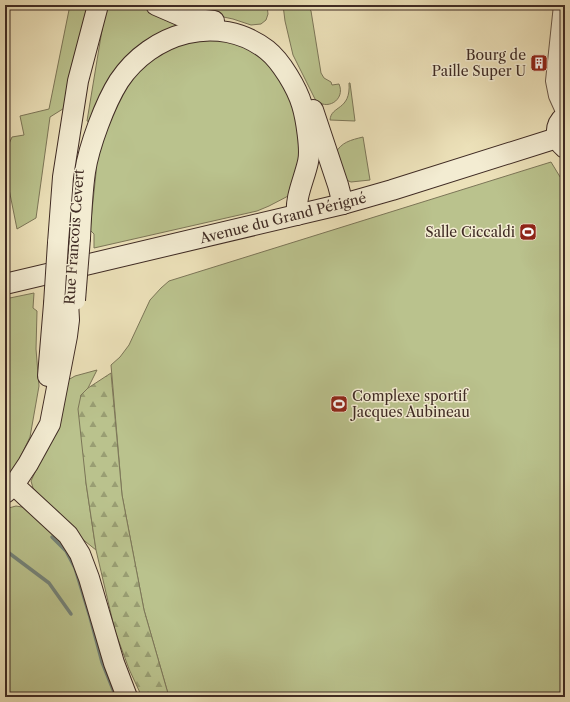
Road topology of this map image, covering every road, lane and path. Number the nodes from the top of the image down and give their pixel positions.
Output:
1 (98, 5) edge
2 (102, 5) edge
3 (156, 5) edge
4 (561, 5) edge
5 (565, 116) edge
6 (561, 143) edge
7 (343, 204) junction
8 (297, 215) junction
9 (70, 240) junction
10 (5, 284) edge
11 (10, 489) edge
12 (127, 697) edge

1 - 9 street, Rue Francois Cevert
2 - 9 street, Rue Francois Cevert
3 - 7 street
4 - 5 street
5 - 6 street
6 - 7 street, Avenue du Grand Périgné
7 - 8 street, Avenue du Grand Périgné
8 - 9 street
8 - 10 street, Avenue du Grand Périgné
9 - 11 street, Rue Francois Cevert, bridge
11 - 12 street

